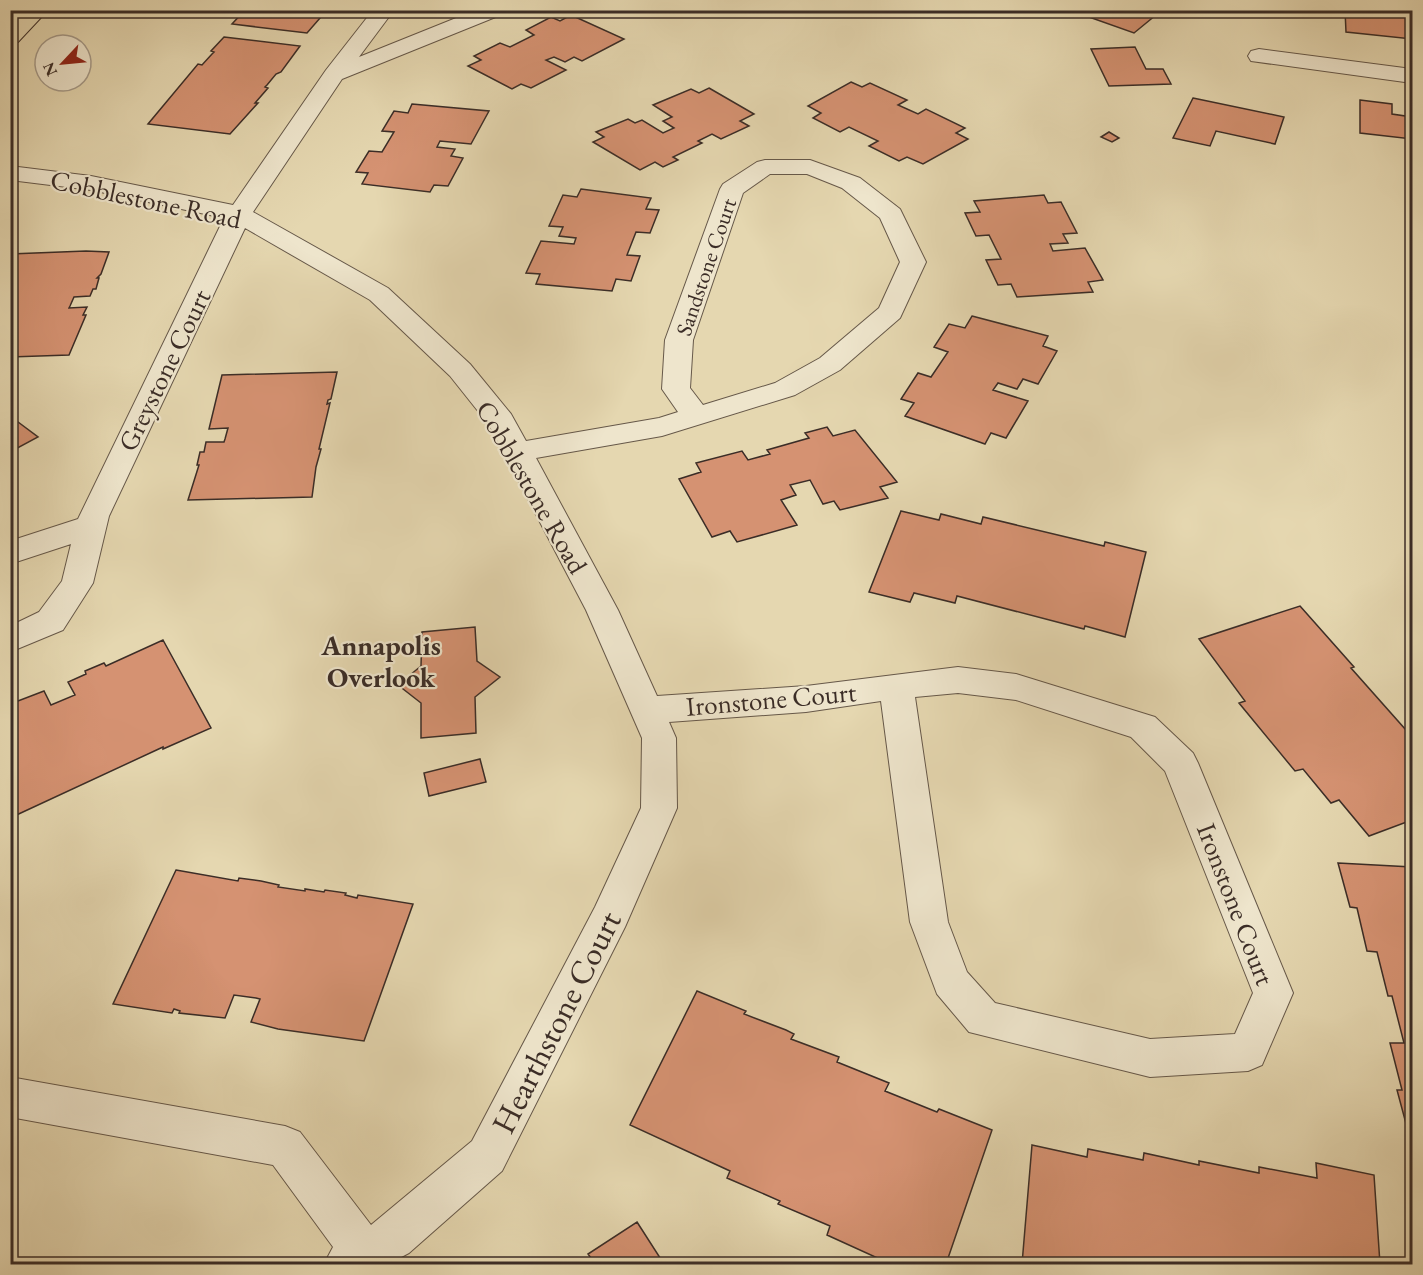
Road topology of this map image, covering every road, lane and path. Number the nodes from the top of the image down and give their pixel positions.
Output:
1 (38, 10) edge
2 (384, 10) edge
3 (496, 10) edge
4 (10, 38) edge
5 (1260, 56) dead end
6 (334, 75) junction
7 (1413, 76) edge
8 (10, 173) edge
9 (239, 214) junction
10 (696, 416) junction
11 (517, 452) junction
12 (92, 526) junction
13 (10, 553) edge
14 (10, 640) edge
15 (896, 686) junction
16 (652, 724) junction
17 (10, 1097) edge
18 (356, 1259) edge

1 - 4 main road
2 - 6 street, Greystone Court
3 - 6 street
5 - 7 street
6 - 9 street, Greystone Court
8 - 9 street, Cobblestone Road
9 - 11 street, Cobblestone Road
9 - 12 street, Greystone Court
10 - 10 street, Sandstone Court
10 - 11 street, Sandstone Court
11 - 16 street, Cobblestone Road
12 - 13 street
12 - 14 street, Greystone Court
15 - 15 street, Ironstone Court
15 - 16 street, Ironstone Court
16 - 18 street, Hearthstone Court
17 - 18 street, Hearthstone Court

